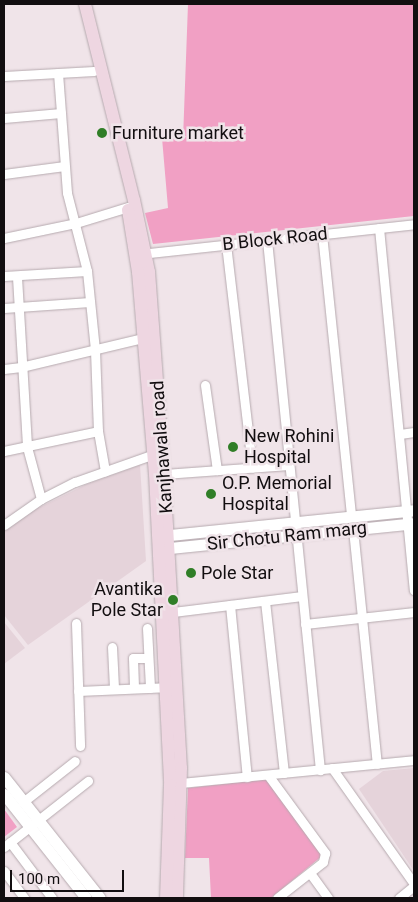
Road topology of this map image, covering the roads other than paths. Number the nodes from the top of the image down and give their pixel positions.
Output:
1 (76, 4) edge
2 (85, 4) edge
3 (94, 71) junction
4 (58, 73) junction
5 (4, 76) edge
6 (60, 113) junction
7 (4, 118) edge
8 (64, 166) junction
9 (4, 174) edge
10 (128, 207) junction
11 (76, 223) junction
12 (414, 224) edge
13 (379, 228) junction
14 (322, 234) junction
15 (4, 238) edge
16 (267, 240) junction
17 (226, 244) junction
18 (140, 254) junction
19 (87, 271) junction
20 (4, 276) edge
21 (17, 277) junction
22 (90, 302) junction
23 (17, 307) junction
24 (4, 308) edge
25 (149, 336) junction
26 (95, 350) junction
27 (21, 367) junction
28 (4, 368) edge
29 (205, 385) dead end
30 (98, 431) junction
31 (414, 432) edge
32 (400, 434) junction
33 (28, 447) junction
34 (4, 451) edge
35 (154, 454) junction
36 (289, 465) junction
37 (252, 467) junction
38 (217, 470) junction
39 (106, 471) junction
40 (164, 474) junction
41 (41, 499) junction
42 (411, 510) edge
43 (351, 516) junction
44 (295, 522) junction
45 (4, 524) edge
46 (411, 524) edge
47 (353, 529) junction
48 (296, 535) junction
49 (164, 542) junction
50 (414, 590) edge
51 (302, 596) junction
52 (265, 600) junction
53 (230, 605) junction
54 (173, 612) junction
55 (414, 612) edge
56 (362, 618) junction
57 (76, 623) dead end
58 (305, 624) junction
59 (147, 628) dead end
60 (112, 648) dead end
61 (148, 658) junction
62 (134, 687) junction
63 (171, 687) junction
64 (114, 688) junction
65 (150, 688) junction
66 (78, 691) junction
67 (80, 746) dead end
68 (414, 760) edge
69 (75, 761) dead end
70 (377, 764) junction
71 (332, 768) junction
72 (320, 770) junction
73 (284, 773) junction
74 (268, 775) junction
75 (247, 777) junction
76 (88, 781) dead end
77 (180, 783) junction
78 (6, 787) edge
79 (23, 802) junction
80 (33, 824) junction
81 (7, 844) edge
82 (4, 871) edge
83 (310, 873) junction
84 (414, 885) edge
85 (24, 898) edge
86 (52, 898) edge
87 (86, 898) edge
88 (100, 898) edge
89 (166, 898) edge
90 (177, 898) edge
91 (277, 898) edge
92 (328, 898) edge
93 (399, 898) edge

1 - 3 main road, Kanjhawala road
2 - 18 main road, Kanjhawala road
3 - 4 street
3 - 10 main road, Kanjhawala road
4 - 5 street
4 - 6 street
6 - 7 street
6 - 8 street
8 - 9 street
8 - 11 street
10 - 11 street
10 - 18 main road, Kanjhawala road
11 - 15 street
11 - 19 street
12 - 13 street, B Block Road
13 - 14 street, B Block Road
13 - 32 street
14 - 16 street, B Block Road
14 - 43 street
16 - 17 street, B Block Road
16 - 36 street
17 - 18 street, B Block Road
17 - 37 street
18 - 25 main road, Kanjhawala road
19 - 21 street
19 - 22 street
20 - 21 street
21 - 23 street
22 - 23 street
22 - 26 street
23 - 24 street
23 - 27 street
25 - 26 street
25 - 35 main road, Kanjhawala road
25 - 40 main road, Kanjhawala road
26 - 27 street
26 - 30 street
27 - 28 street
27 - 33 street
29 - 38 street
30 - 33 street
30 - 39 street
31 - 32 street
32 - 42 street
33 - 34 street
33 - 41 street
35 - 39 street
35 - 49 main road, Kanjhawala road
36 - 37 street
36 - 44 street
37 - 38 street
38 - 40 street
39 - 41 street
40 - 49 main road, Kanjhawala road
41 - 45 street
42 - 43 street, Sir Chotu Ram marg
42 - 46 street
43 - 44 street, Sir Chotu Ram marg
44 - 48 street
44 - 49 street, Sir Chotu Ram marg
46 - 47 street, Sir Chotu Ram marg
46 - 50 street
47 - 48 street, Sir Chotu Ram marg
47 - 56 street
48 - 49 street, Sir Chotu Ram marg
48 - 51 street
49 - 54 main road, Kanjhawala road
49 - 63 main road, Kanjhawala road
51 - 52 street
51 - 58 street
52 - 53 street
52 - 73 street
53 - 54 street
53 - 75 street
54 - 63 main road, Kanjhawala road
55 - 56 street
56 - 58 street
56 - 70 street
57 - 66 street
58 - 72 street
59 - 61 street
60 - 64 street
61 - 62 street
61 - 65 street
62 - 64 street
62 - 65 street
63 - 65 street
63 - 77 main road, Kanjhawala road
63 - 89 main road, Kanjhawala road
64 - 66 street
66 - 67 street
68 - 70 street
69 - 79 street
70 - 71 street
71 - 72 street
71 - 84 street
72 - 73 street
73 - 74 street
74 - 75 street
74 - 83 street
75 - 77 street
76 - 80 street
77 - 90 main road, Kanjhawala road
78 - 79 street
78 - 80 street
79 - 80 street
80 - 81 street
80 - 87 street
80 - 88 street
81 - 86 street
82 - 85 street
83 - 91 street
83 - 92 street
84 - 93 street

